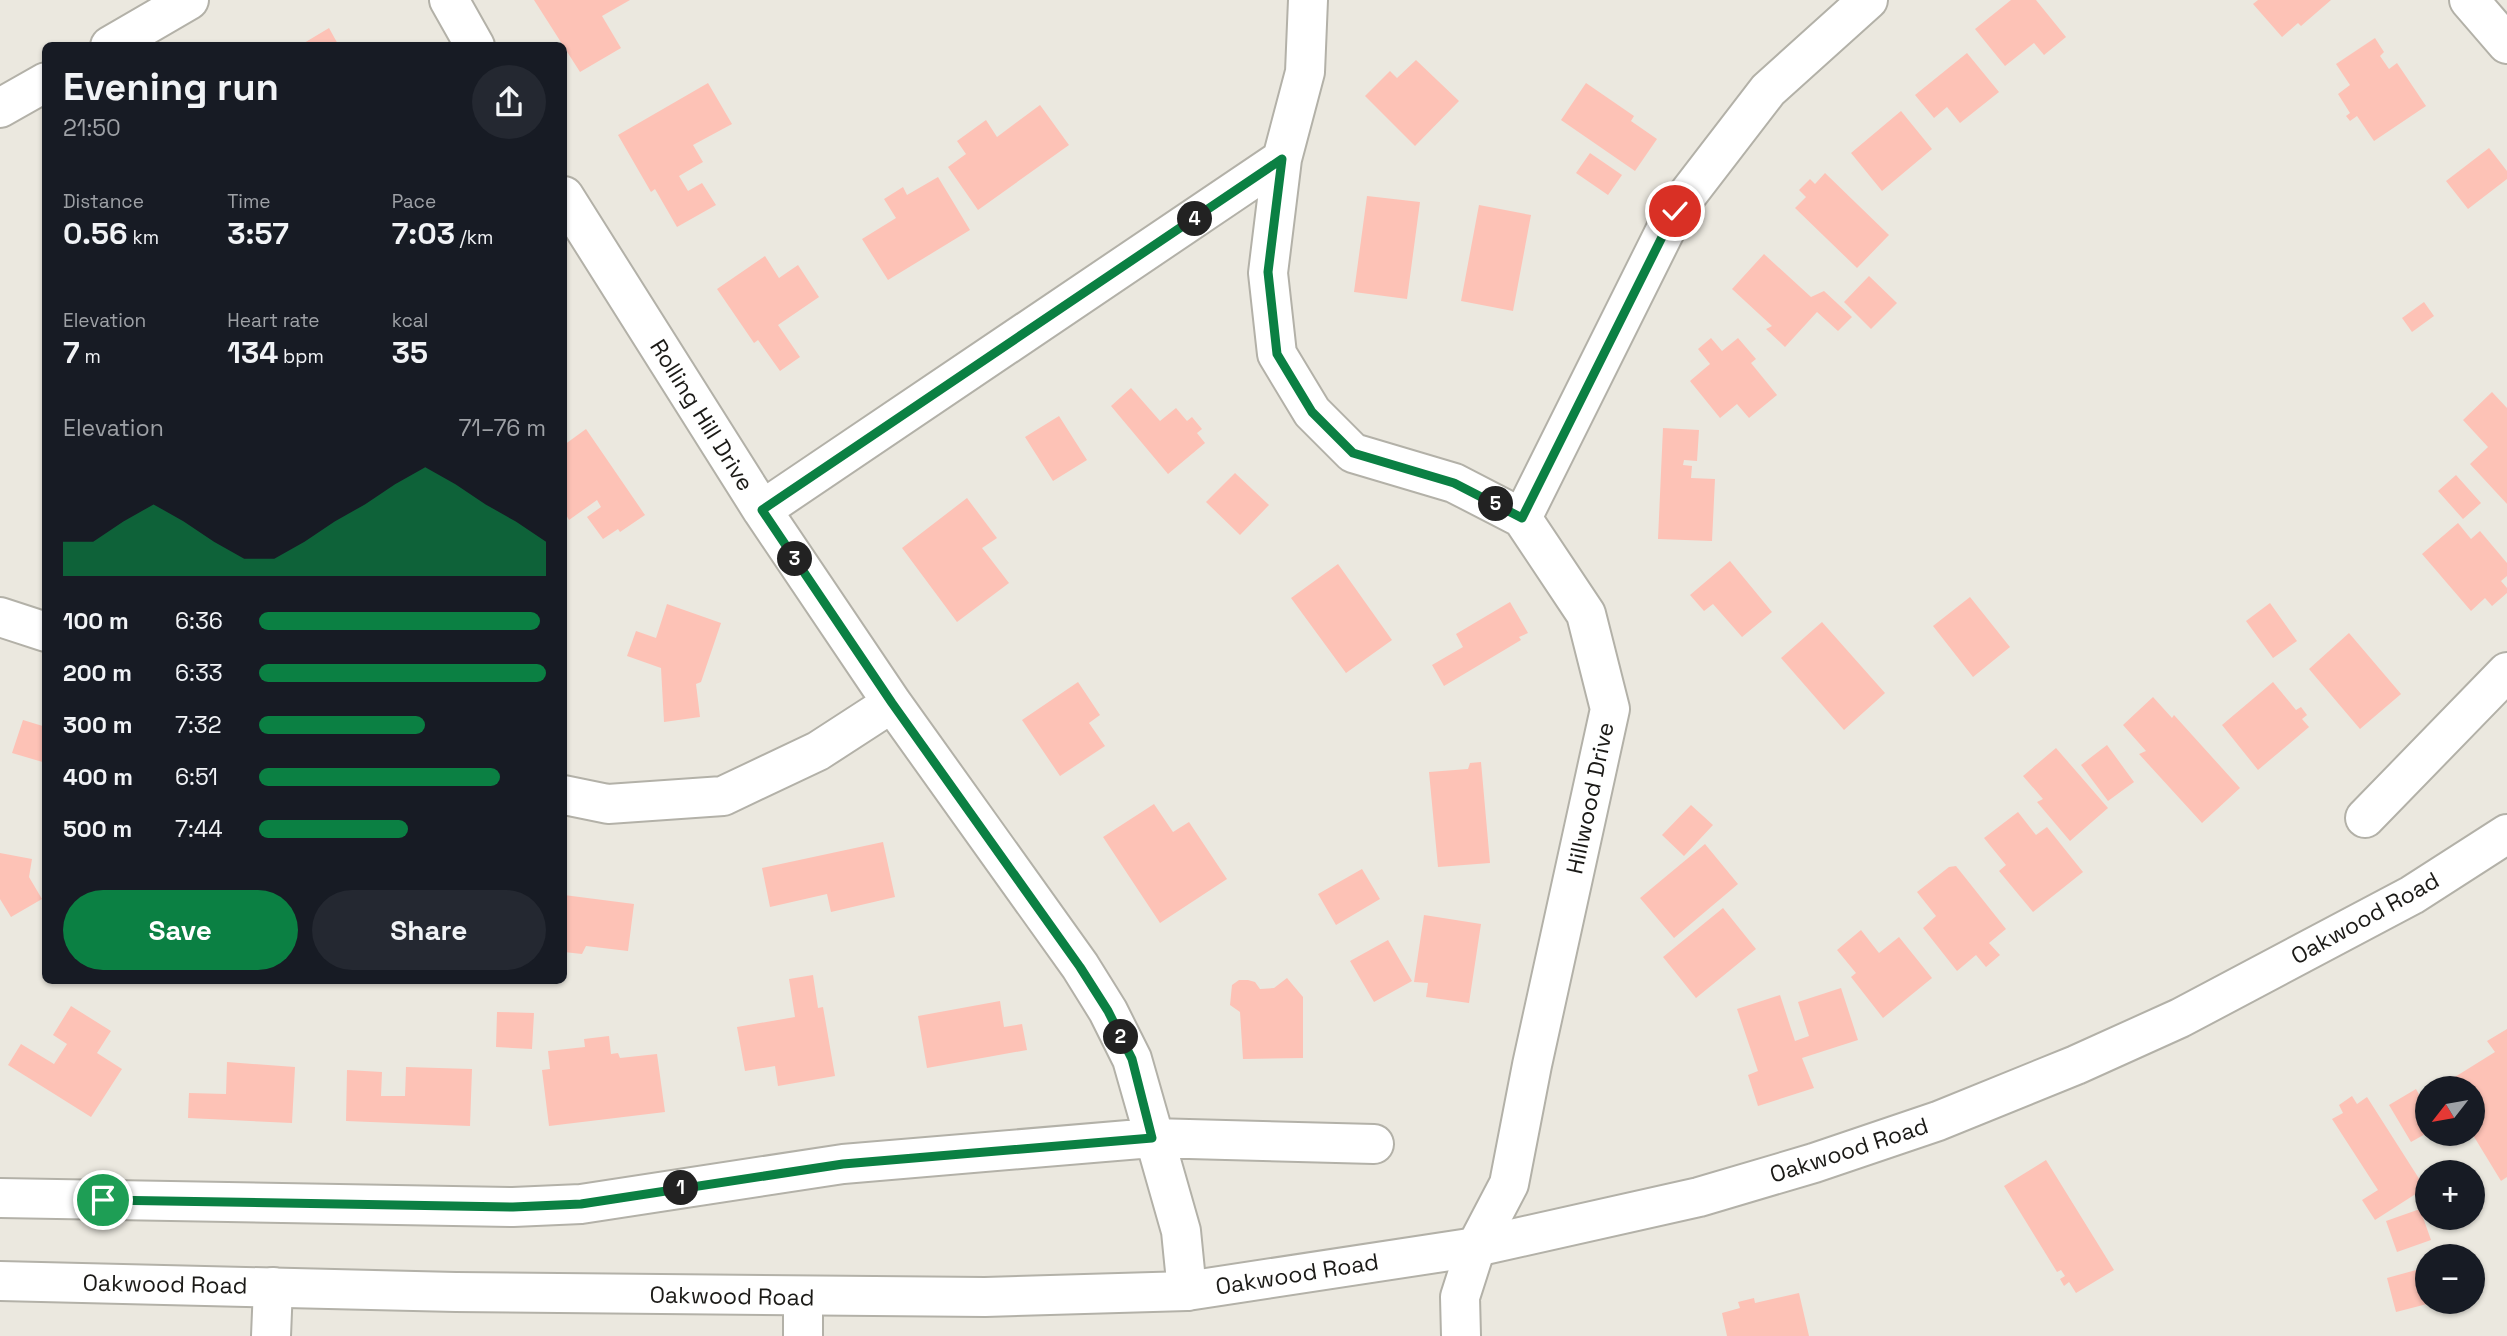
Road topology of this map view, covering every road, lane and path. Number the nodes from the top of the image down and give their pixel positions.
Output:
1 (190, 0) edge
2 (449, 0) edge
3 (1308, 0) edge
4 (1868, 0) edge
5 (2469, 0) edge
6 (117, 42) edge
7 (473, 42) edge
8 (2507, 44) edge
9 (42, 84) edge
10 (0, 108) edge
11 (1282, 159) junction
12 (567, 201) edge
13 (762, 510) junction
14 (1522, 518) junction
15 (0, 617) edge
16 (42, 631) edge
17 (2507, 672) edge
18 (892, 703) junction
19 (567, 796) edge
20 (2365, 818) dead end
21 (2507, 834) edge
22 (1152, 1138) junction
23 (1374, 1144) dead end
24 (0, 1198) edge
25 (1476, 1247) junction
26 (0, 1281) edge
27 (273, 1287) junction
28 (1187, 1291) junction
29 (803, 1297) junction
30 (271, 1336) edge
31 (803, 1336) edge
32 (1461, 1336) edge

1 - 6 street
2 - 7 street
3 - 11 street, Hillwood Drive
4 - 14 street
5 - 8 street
9 - 10 street
11 - 13 street
11 - 14 street, Hillwood Drive
12 - 13 street, Rolling Hill Drive
13 - 18 street, Rolling Hill Drive
14 - 25 street, Hillwood Drive
15 - 16 street
17 - 20 street
18 - 19 street
18 - 22 street, Rolling Hill Drive
21 - 25 street, Oakwood Road
22 - 23 street
22 - 24 street
22 - 28 street, Rolling Hill Drive
25 - 28 street, Oakwood Road
25 - 32 street, Hillwood Drive
26 - 27 street, Oakwood Road
27 - 29 street, Oakwood Road
27 - 30 street
28 - 29 street, Oakwood Road
29 - 31 street

